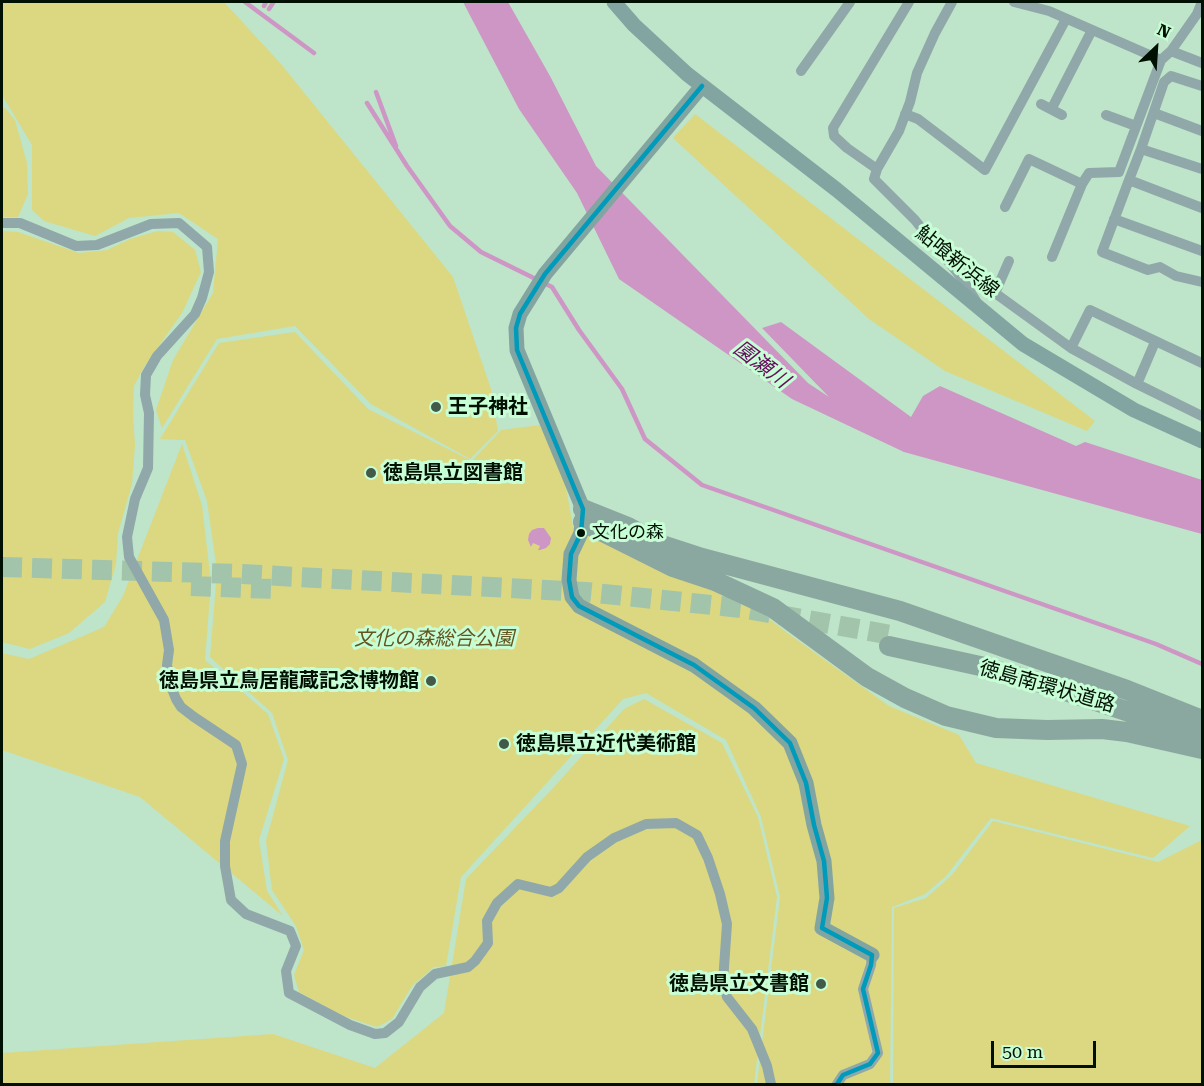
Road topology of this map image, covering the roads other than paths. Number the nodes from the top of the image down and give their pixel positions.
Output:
1 (614, 2) edge
2 (850, 2) edge
3 (909, 2) edge
4 (952, 2) edge
5 (1014, 2) edge
6 (1202, 2) edge
7 (1066, 18) junction
8 (1092, 30) junction
9 (1171, 51) junction
10 (1161, 60) junction
11 (1203, 63) edge
12 (801, 71) dead end
13 (1203, 86) edge
14 (697, 92) junction
15 (1041, 104) dead end
16 (1154, 113) junction
17 (905, 114) junction
18 (1106, 115) dead end
19 (1136, 126) junction
20 (1203, 131) edge
21 (1141, 149) junction
22 (877, 169) junction
23 (1203, 169) edge
24 (1129, 180) junction
25 (1082, 184) junction
26 (1005, 207) dead end
27 (1203, 208) edge
28 (1114, 219) junction
29 (2, 222) edge
30 (922, 229) junction
31 (1203, 250) edge
32 (1052, 257) dead end
33 (1009, 261) dead end
34 (1203, 282) edge
35 (995, 293) junction
36 (980, 308) junction
37 (1155, 342) junction
38 (1071, 348) junction
39 (1203, 363) edge
40 (1137, 384) junction
41 (1203, 416) edge
42 (1203, 441) edge
43 (583, 516) junction
44 (1203, 722) edge
45 (1203, 736) edge
46 (1203, 749) edge
47 (872, 955) joint
48 (771, 1084) edge
49 (837, 1084) edge

1 - 14 main road, 鮎喰新浜線
2 - 12 street
3 - 22 street
4 - 17 street
5 - 7 street
6 - 9 street
7 - 8 street
7 - 17 street
8 - 10 street
8 - 15 street
9 - 10 street
9 - 11 street
10 - 19 street
13 - 16 street
14 - 36 main road, 鮎喰新浜線
14 - 43 main road
16 - 20 street
16 - 21 street
17 - 22 street
18 - 19 street
19 - 25 street
21 - 23 street
21 - 24 street
22 - 30 street
24 - 27 street
24 - 28 street
25 - 26 street
25 - 32 street
28 - 31 street
28 - 34 street
29 - 48 street
30 - 35 street
30 - 36 street
33 - 35 street
35 - 38 street
36 - 42 main road, 鮎喰新浜線
37 - 38 street
37 - 39 street
37 - 40 street
38 - 40 street
40 - 41 street
43 - 44 highway
43 - 46 highway
43 - 47 main road
44 - 45 highway, 徳島南環状道路
47 - 49 street

